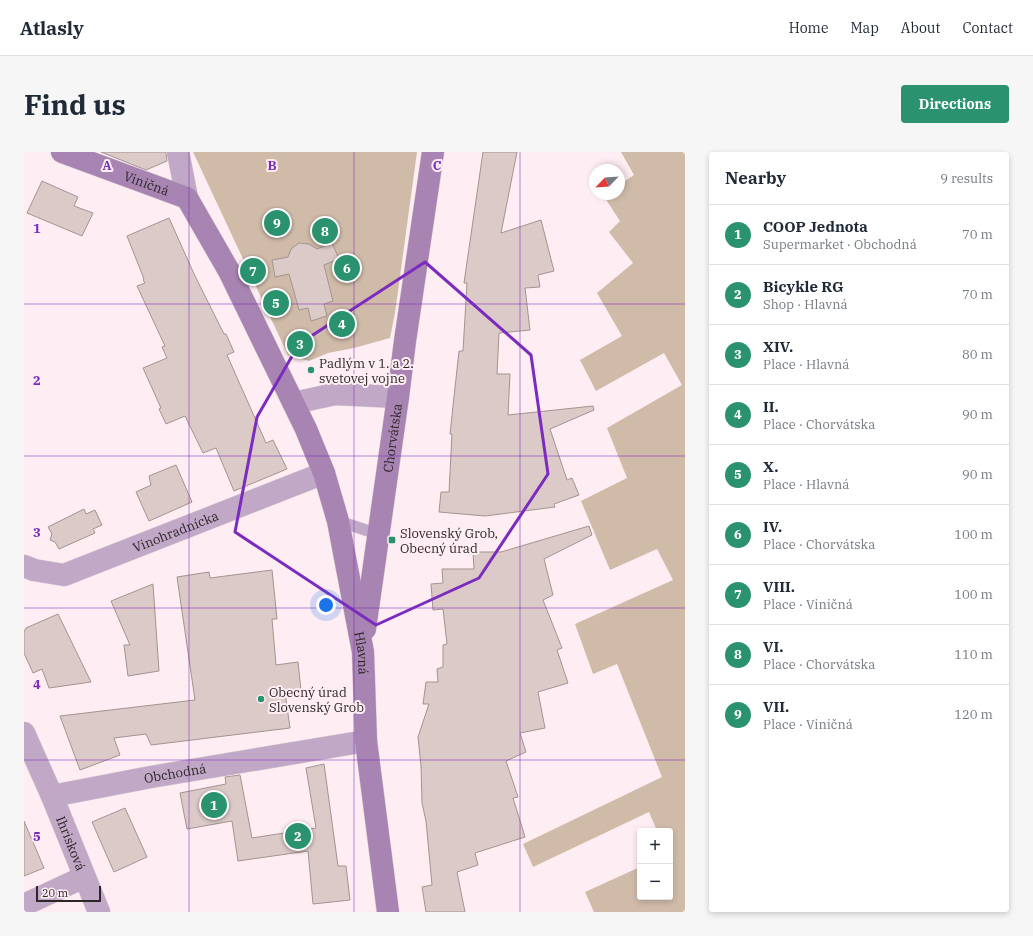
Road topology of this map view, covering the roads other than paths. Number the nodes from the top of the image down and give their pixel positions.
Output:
1 (62, 152) edge
2 (178, 152) edge
3 (433, 152) edge
4 (187, 198) junction
5 (398, 397) junction
6 (294, 403) junction
7 (324, 473) junction
8 (338, 521) junction
9 (378, 534) junction
10 (24, 566) edge
11 (363, 652) junction
12 (24, 733) edge
13 (366, 741) junction
14 (52, 796) junction
15 (84, 877) junction
16 (24, 905) edge
17 (99, 912) edge
18 (388, 912) edge

1 - 4 street, Viničná
2 - 4 street
3 - 5 street, Chorvátska
4 - 6 street, Hlavná
5 - 6 street
5 - 9 street, Chorvátska
6 - 7 street, Hlavná
7 - 8 street, Hlavná
7 - 10 street, Vinohradnícka
8 - 9 lane
8 - 11 street, Hlavná
9 - 11 street, Chorvátska
11 - 13 street, Hlavná
12 - 14 street
13 - 14 street, Obchodná
13 - 18 street, Hlavná
14 - 15 street, Ihrisková
15 - 16 street
15 - 17 street, Ihrisková

